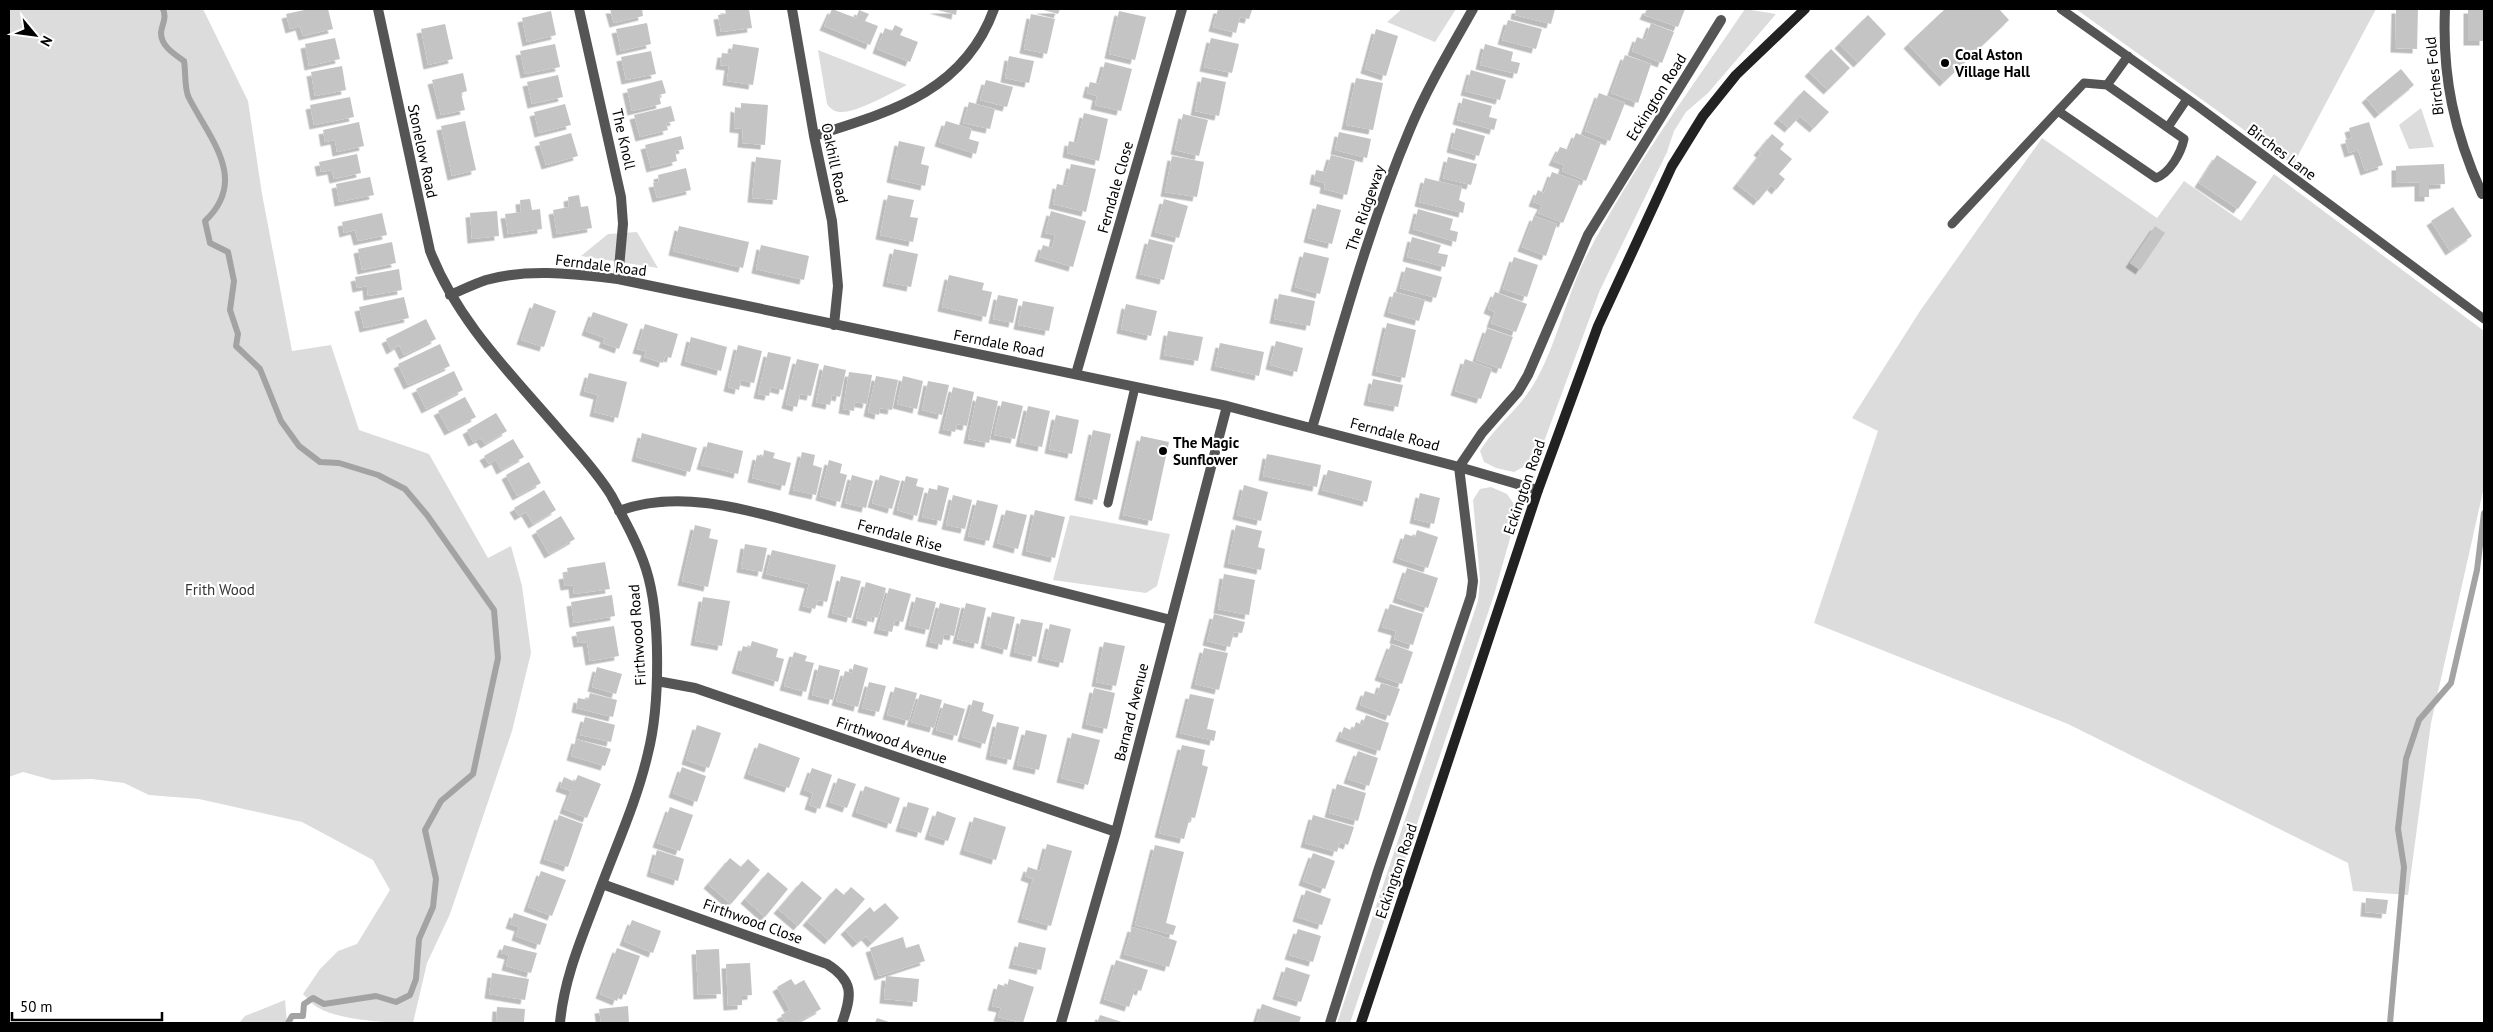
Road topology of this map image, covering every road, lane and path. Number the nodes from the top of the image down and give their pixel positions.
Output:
1 (378, 9) edge
2 (578, 9) edge
3 (792, 9) edge
4 (994, 9) edge
5 (1182, 9) edge
6 (1473, 9) edge
7 (1805, 9) edge
8 (2060, 9) edge
9 (2445, 9) edge
10 (1721, 20) dead end
11 (2128, 56) junction
12 (2107, 85) junction
13 (2187, 99) junction
14 (2058, 111) junction
15 (2168, 127) junction
16 (814, 136) junction
17 (2482, 194) dead end
18 (1952, 224) dead end
19 (618, 279) junction
20 (450, 295) junction
21 (2484, 320) edge
22 (834, 325) junction
23 (1076, 374) junction
24 (1136, 387) junction
25 (1227, 406) junction
26 (1312, 428) junction
27 (1459, 467) junction
28 (1538, 490) junction
29 (1108, 503) dead end
30 (620, 511) junction
31 (1171, 620) junction
32 (657, 681) junction
33 (1116, 832) junction
34 (602, 884) junction
35 (560, 1023) edge
36 (842, 1023) edge
37 (1061, 1023) edge
38 (1330, 1023) edge
39 (1361, 1023) edge

1 - 20 street, Stonelow Road
2 - 19 street, The Knoll
3 - 16 street, Oakhill Road
4 - 16 street
5 - 23 street, Ferndale Close
6 - 26 street, The Ridgeway
7 - 28 main road, Eckington Road
8 - 11 lane, Birches Lane
9 - 17 street, Birches Fold
10 - 27 street, Eckington Road
11 - 12 lane
11 - 13 lane, Birches Lane
12 - 14 lane
12 - 15 lane
13 - 15 lane
13 - 21 lane, Birches Lane
14 - 15 lane
14 - 18 lane
16 - 22 street, Oakhill Road
19 - 20 street, Ferndale Road
19 - 22 street, Ferndale Road
20 - 30 street, Firthwood Road
22 - 23 street, Ferndale Road
23 - 24 street, Ferndale Road
24 - 25 street, Ferndale Road
24 - 29 lane
25 - 26 street, Ferndale Road
25 - 31 street, Barnard Avenue
26 - 27 street, Ferndale Road
27 - 28 street, Ferndale Road
27 - 38 street, Eckington Road
28 - 39 main road, Eckington Road
30 - 31 street, Ferndale Rise
30 - 32 street, Firthwood Road
31 - 33 street, Barnard Avenue
32 - 33 street, Firthwood Avenue
32 - 34 street, Firthwood Road
33 - 37 street, Barnard Avenue
34 - 35 street, Firthwood Road
34 - 36 street, Firthwood Close

